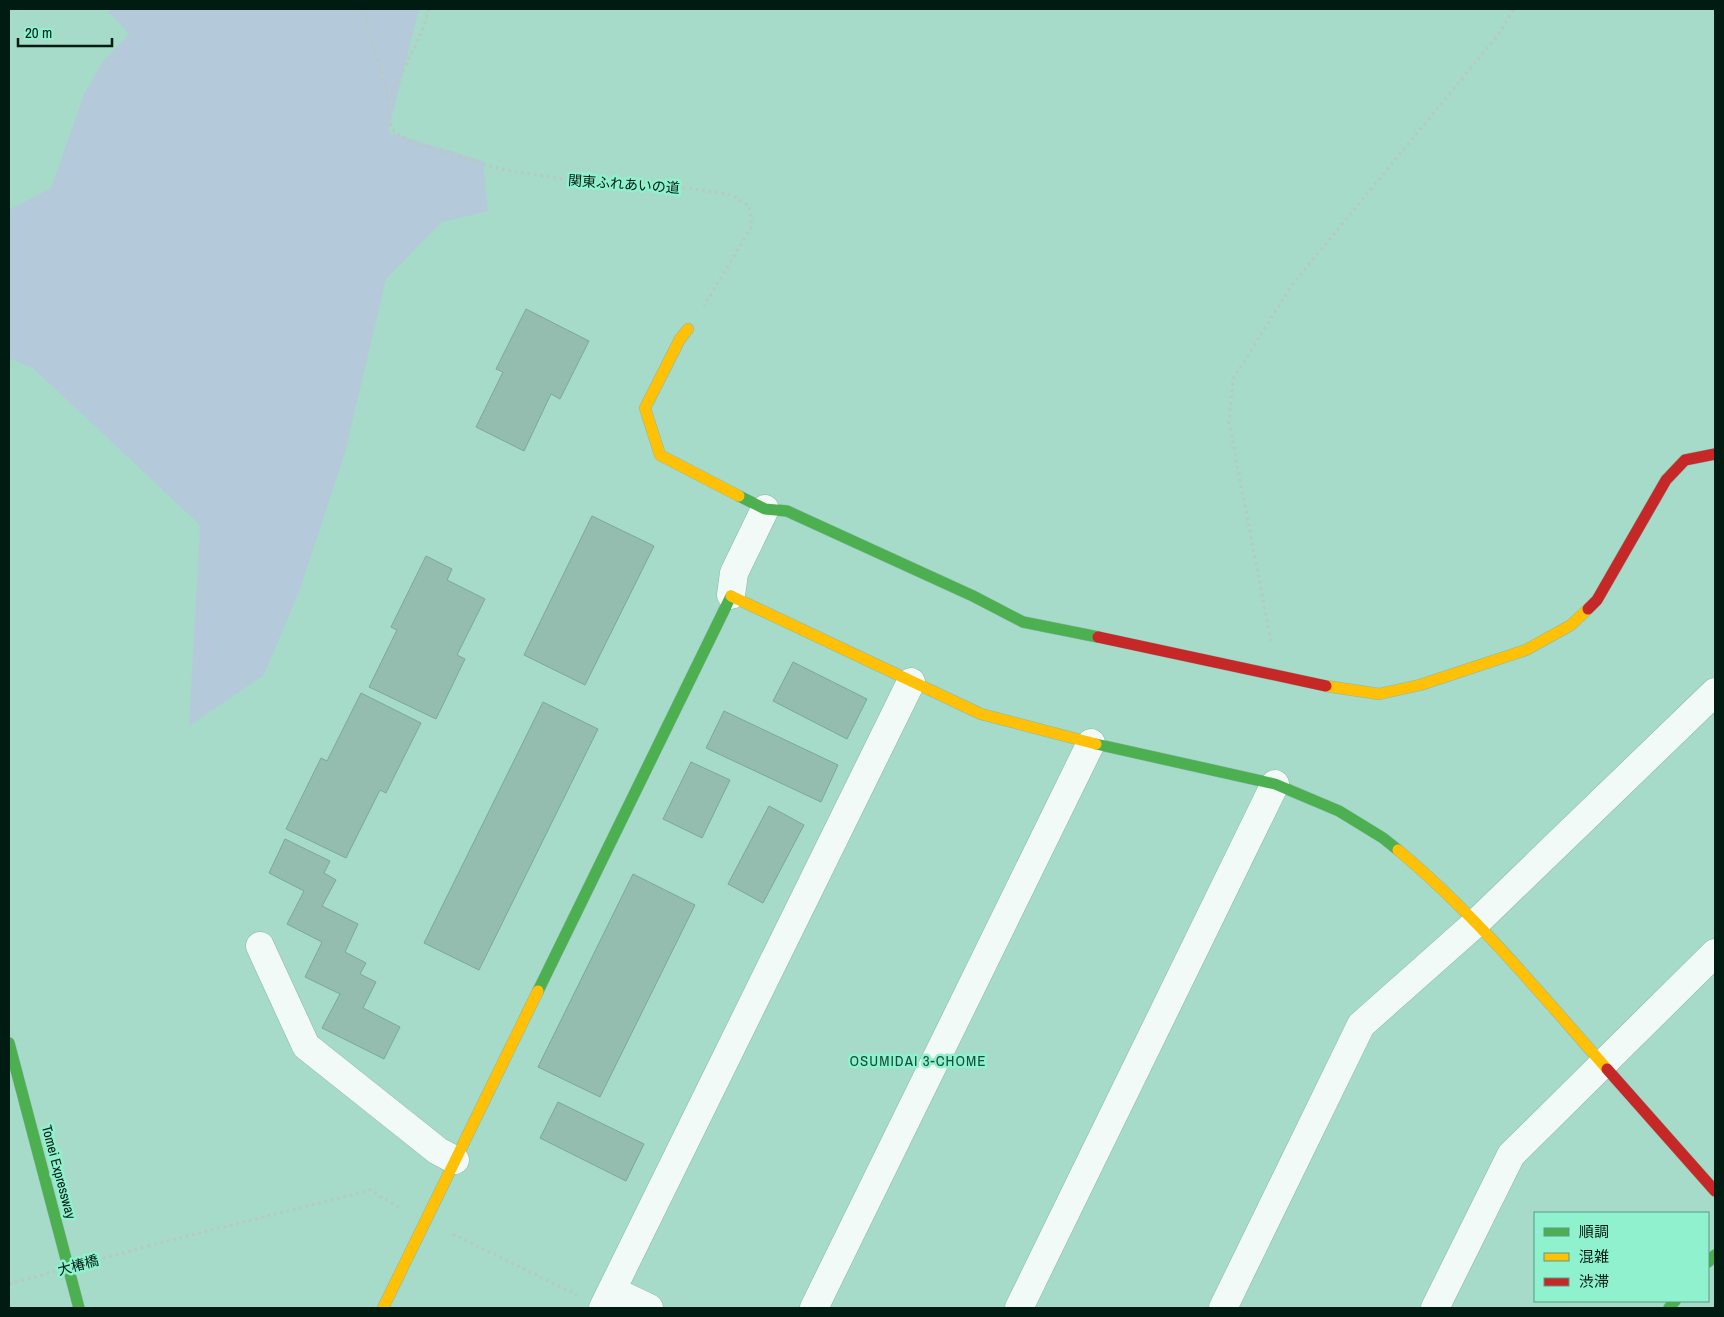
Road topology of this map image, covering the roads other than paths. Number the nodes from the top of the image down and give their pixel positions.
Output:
1 (688, 329) road end
2 (1715, 454) edge
3 (765, 510) junction
4 (731, 595) junction
5 (911, 682) junction
6 (1715, 692) edge
7 (1090, 743) junction
8 (1275, 784) junction
9 (1478, 922) junction
10 (260, 946) dead end
11 (1715, 953) edge
12 (9, 1043) edge
13 (1604, 1064) junction
14 (455, 1160) junction
15 (1715, 1191) edge
16 (607, 1302) edge
17 (79, 1308) edge
18 (383, 1308) edge
19 (649, 1308) edge
20 (814, 1308) edge
21 (1019, 1308) edge
22 (1223, 1308) edge
23 (1436, 1308) edge

1 - 3 main road
2 - 3 main road
3 - 4 street
4 - 5 main road
4 - 14 main road
5 - 7 main road
5 - 16 street
6 - 9 street
7 - 8 main road
7 - 20 street
8 - 9 main road
8 - 21 street
9 - 13 main road
9 - 22 street
10 - 14 street
11 - 13 street
12 - 17 main road, Tomei Expressway
13 - 15 main road
13 - 23 street
14 - 18 main road
16 - 19 street

